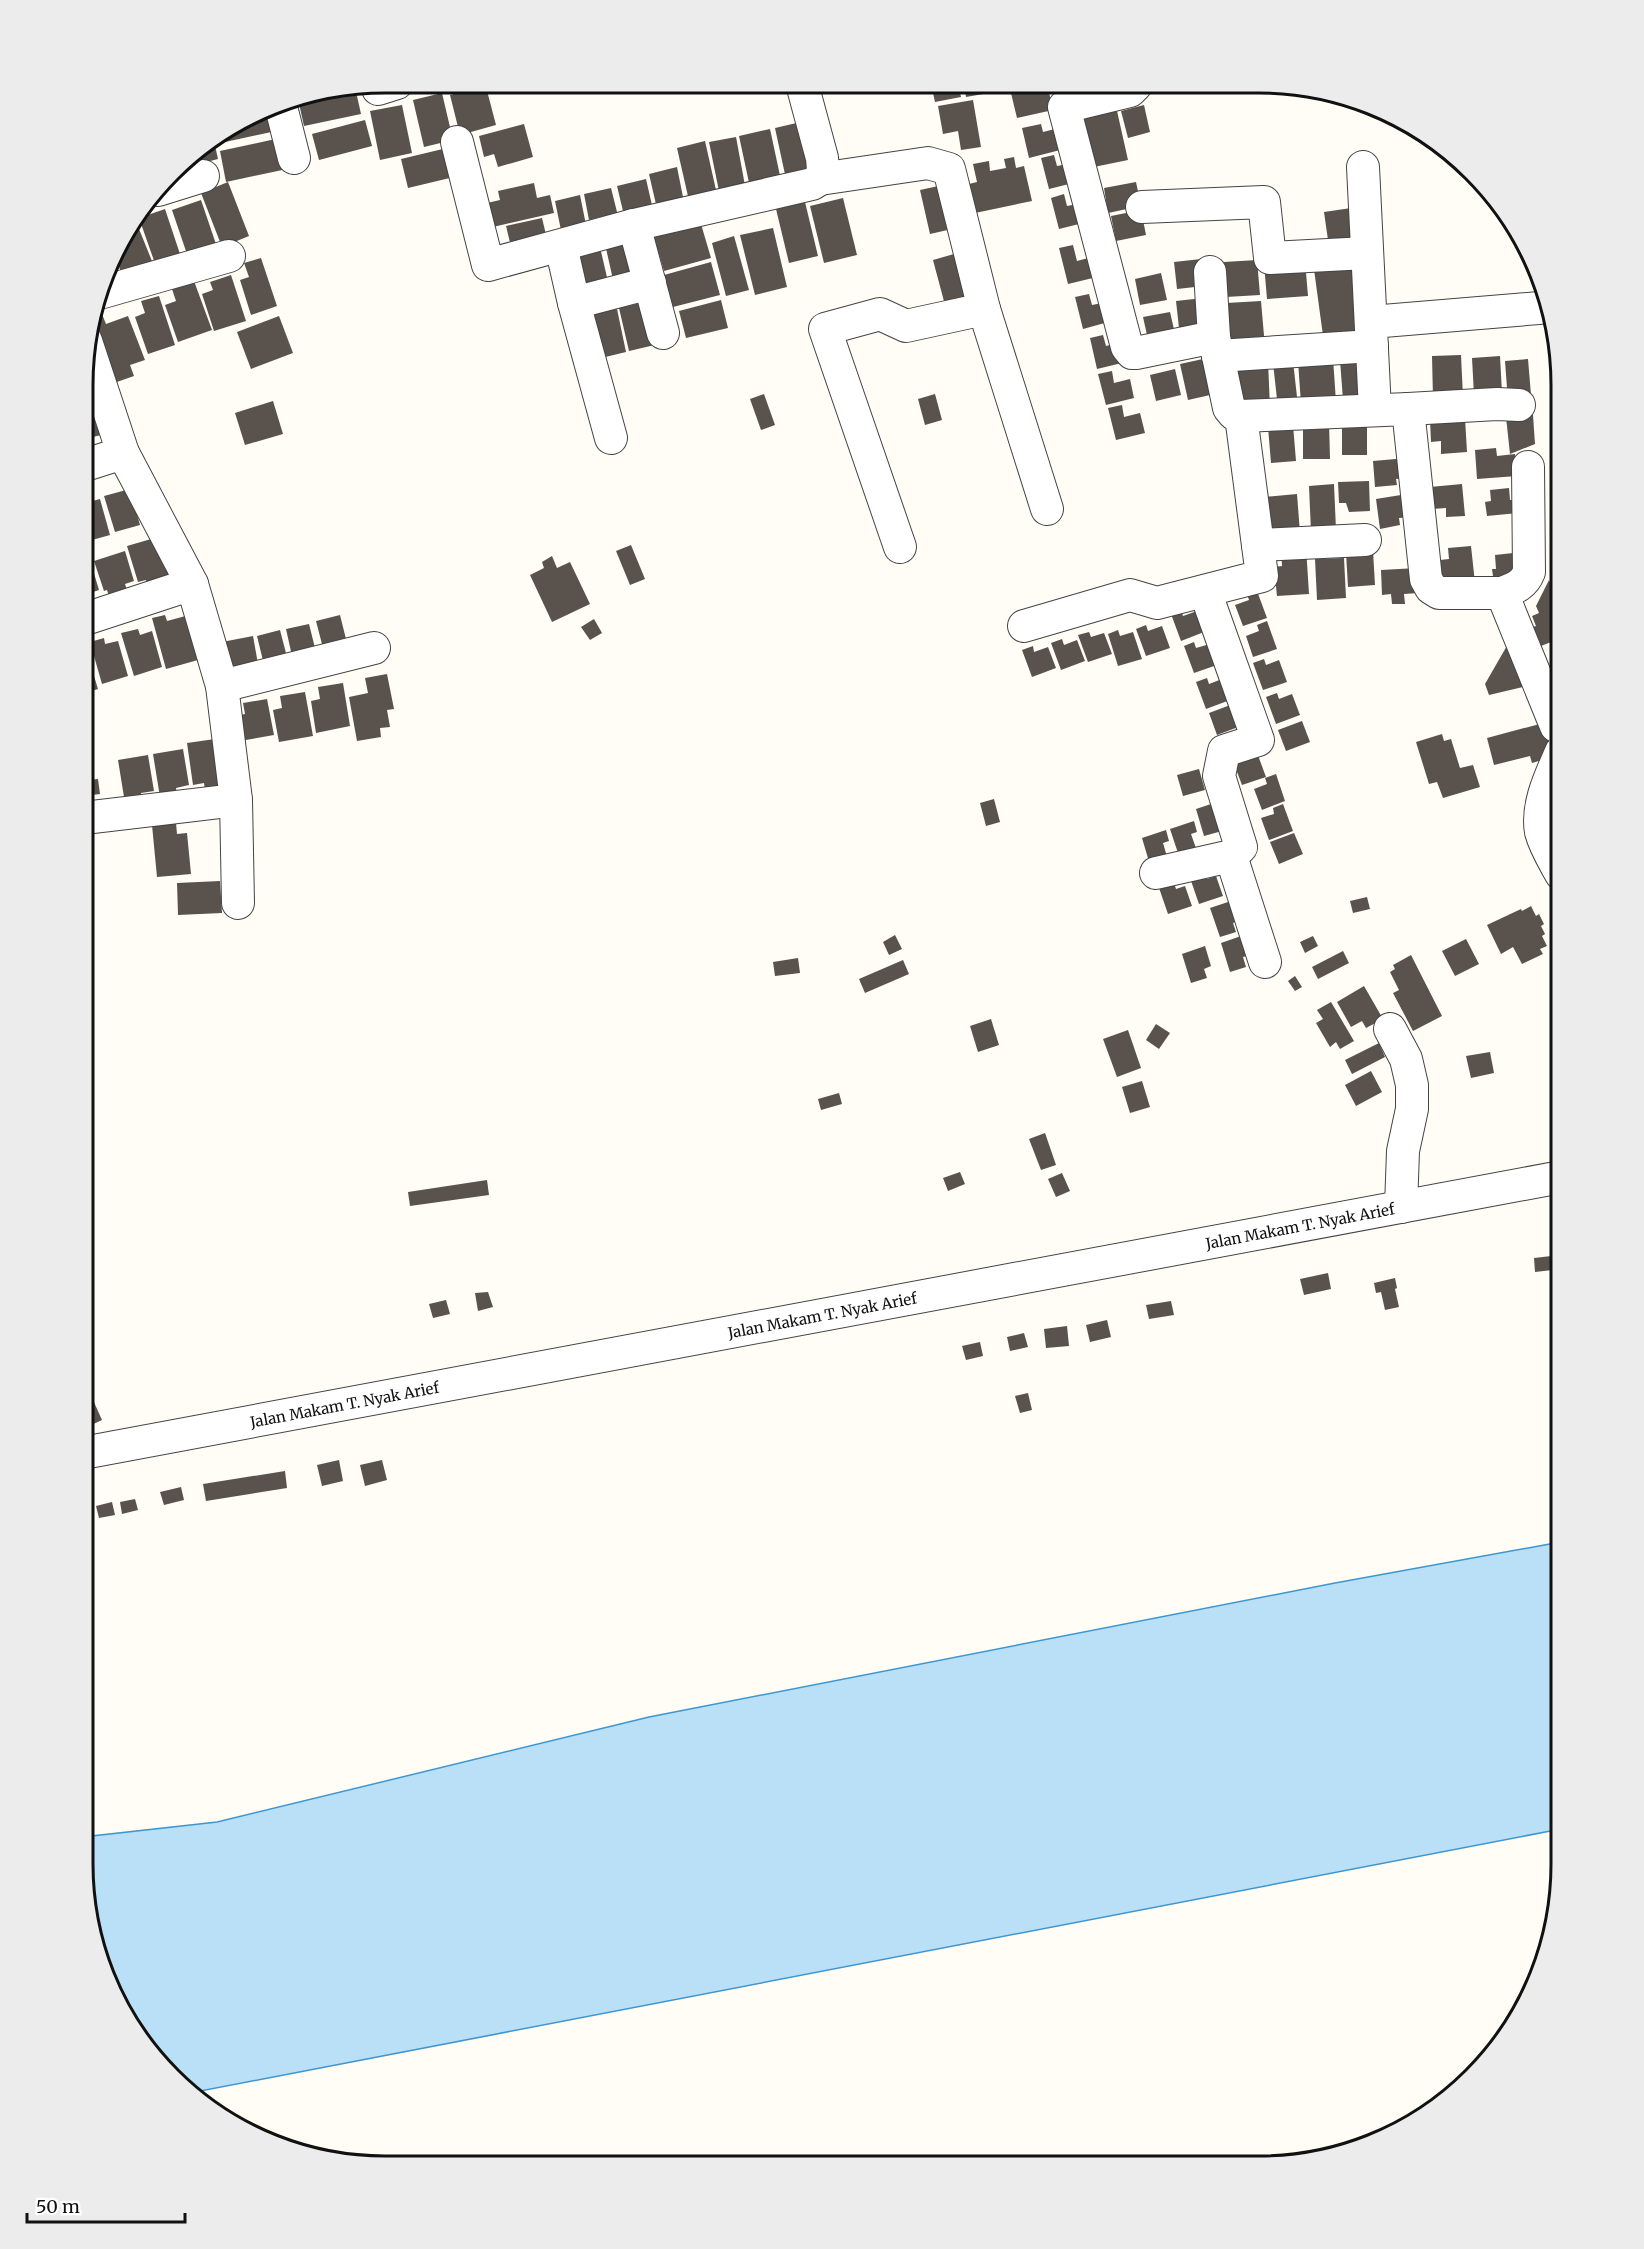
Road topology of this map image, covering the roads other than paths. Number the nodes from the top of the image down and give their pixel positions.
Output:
1 (804, 93) edge
2 (1102, 93) edge
3 (1061, 96) edge
4 (282, 111) edge
5 (457, 142) dead end
6 (294, 158) dead end
7 (1362, 167) dead end
8 (203, 176) dead end
9 (820, 179) junction
10 (170, 186) edge
11 (1142, 207) dead end
12 (634, 225) junction
13 (561, 246) junction
14 (1367, 253) junction
15 (229, 256) dead end
16 (1210, 272) dead end
17 (650, 283) junction
18 (108, 291) edge
19 (574, 303) junction
20 (984, 309) junction
21 (1541, 309) edge
22 (663, 333) dead end
23 (1372, 334) junction
24 (1216, 346) junction
25 (94, 365) edge
26 (1519, 405) dead end
27 (1408, 409) junction
28 (1376, 410) junction
29 (1240, 416) junction
30 (611, 438) dead end
31 (123, 453) junction
32 (93, 462) edge
33 (1528, 467) dead end
34 (1047, 509) dead end
35 (1365, 540) dead end
36 (1258, 545) junction
37 (900, 547) dead end
38 (192, 584) junction
39 (1205, 591) junction
40 (1502, 593) junction
41 (93, 616) edge
42 (1024, 626) dead end
43 (374, 648) dead end
44 (222, 686) junction
45 (1551, 713) edge
46 (1551, 770) edge
47 (236, 800) junction
48 (93, 817) edge
49 (1551, 855) edge
50 (1231, 856) junction
51 (1155, 873) dead end
52 (238, 903) dead end
53 (1265, 962) dead end
54 (1390, 1029) dead end
55 (1551, 1179) edge
56 (1401, 1207) junction
57 (93, 1451) edge

1 - 9 street
2 - 3 street
3 - 24 street
4 - 6 street
5 - 13 street
7 - 14 street
8 - 10 street
9 - 12 street
9 - 20 street
11 - 14 street
12 - 13 street
12 - 17 street
13 - 19 street
14 - 23 street
15 - 18 street
16 - 24 street
17 - 19 street
17 - 22 street
19 - 30 street
20 - 34 street
20 - 37 street
21 - 23 street
23 - 24 street
23 - 28 street
24 - 29 street
25 - 31 street
26 - 27 street
27 - 28 street
27 - 40 street
28 - 29 street
29 - 36 street
31 - 32 street
31 - 38 street
33 - 40 street
35 - 36 street
36 - 39 street
38 - 41 street
38 - 44 street
39 - 42 street
39 - 50 street
40 - 45 street
43 - 44 street
44 - 47 street
46 - 49 street
47 - 48 street
47 - 52 street
50 - 51 street
50 - 53 street
54 - 56 street
55 - 56 street, Jalan Makam T. Nyak Arief
56 - 57 street, Jalan Makam T. Nyak Arief

